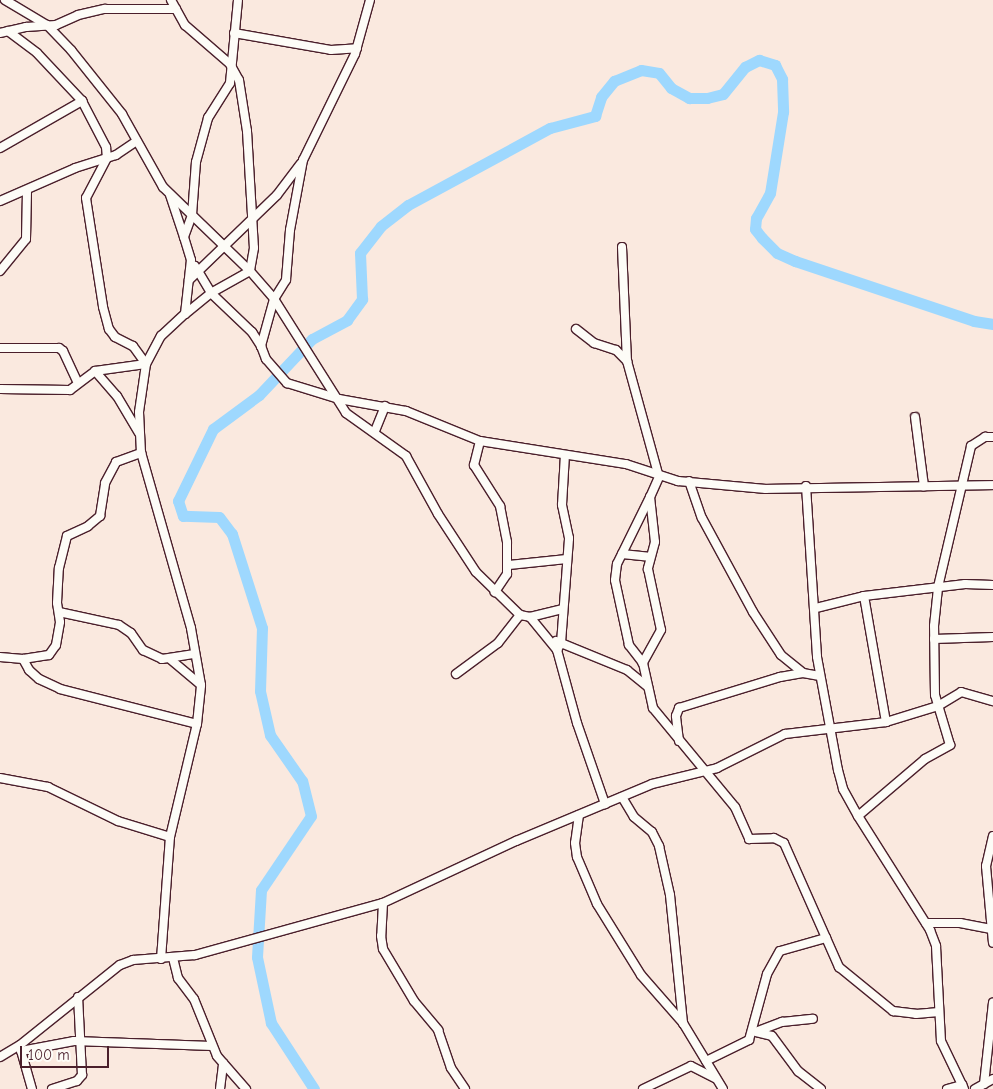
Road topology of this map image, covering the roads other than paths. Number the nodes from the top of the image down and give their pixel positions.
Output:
1 (171, 0) edge
2 (238, 0) edge
3 (370, 0) edge
4 (0, 2) edge
5 (8, 2) edge
6 (176, 9) junction
7 (47, 25) junction
8 (4, 32) edge
9 (234, 33) junction
10 (357, 48) junction
11 (230, 64) junction
12 (82, 101) junction
13 (137, 140) junction
14 (0, 148) edge
15 (107, 158) junction
16 (303, 160) junction
17 (27, 190) junction
18 (169, 194) junction
19 (0, 201) edge
20 (192, 215) junction
21 (252, 219) junction
22 (184, 237) junction
23 (223, 244) junction
24 (622, 247) dead end
25 (192, 260) junction
26 (197, 270) junction
27 (0, 271) edge
28 (250, 271) junction
29 (188, 282) junction
30 (211, 293) junction
31 (274, 299) junction
32 (185, 314) junction
33 (576, 329) dead end
34 (261, 346) junction
35 (0, 348) edge
36 (627, 362) junction
37 (146, 364) junction
38 (95, 371) junction
39 (78, 383) junction
40 (0, 389) edge
41 (333, 397) junction
42 (385, 406) junction
43 (915, 417) dead end
44 (375, 431) junction
45 (139, 433) junction
46 (993, 437) edge
47 (480, 441) junction
48 (141, 453) junction
49 (565, 455) junction
50 (659, 477) junction
51 (689, 481) junction
52 (993, 485) edge
53 (806, 486) junction
54 (924, 486) junction
55 (964, 486) junction
56 (650, 496) junction
57 (622, 554) junction
58 (649, 557) junction
59 (567, 559) junction
60 (509, 564) junction
61 (993, 585) edge
62 (938, 588) junction
63 (495, 592) junction
64 (864, 596) junction
65 (816, 608) junction
66 (564, 609) junction
67 (59, 612) junction
68 (520, 615) junction
69 (530, 617) junction
70 (993, 637) edge
71 (934, 639) junction
72 (559, 646) junction
73 (195, 654) junction
74 (0, 657) edge
75 (23, 659) junction
76 (170, 659) junction
77 (643, 663) junction
78 (804, 673) junction
79 (456, 674) dead end
80 (820, 676) junction
81 (201, 685) junction
82 (649, 689) junction
83 (993, 701) edge
84 (938, 706) junction
85 (886, 722) junction
86 (197, 724) junction
87 (832, 729) junction
88 (679, 741) junction
89 (708, 770) junction
90 (0, 778) edge
91 (622, 797) junction
92 (605, 804) junction
93 (579, 815) junction
94 (858, 816) junction
95 (993, 836) edge
96 (170, 837) junction
97 (990, 867) edge
98 (383, 903) junction
99 (926, 923) junction
100 (992, 929) junction
101 (826, 938) junction
102 (993, 943) edge
103 (173, 958) junction
104 (161, 959) junction
105 (78, 997) junction
106 (993, 1002) edge
107 (939, 1012) junction
108 (813, 1019) dead end
109 (683, 1023) junction
110 (754, 1033) junction
111 (82, 1041) junction
112 (212, 1046) junction
113 (20, 1048) junction
114 (0, 1055) edge
115 (706, 1061) junction
116 (223, 1063) junction
117 (993, 1079) edge
118 (719, 1081) junction
119 (984, 1084) junction
120 (963, 1087) edge
121 (32, 1089) edge
122 (52, 1089) edge
123 (220, 1089) edge
124 (246, 1089) edge
125 (465, 1089) edge
126 (644, 1089) edge
127 (723, 1089) edge
128 (821, 1089) edge
129 (947, 1089) edge
130 (975, 1089) edge

1 - 6 street
2 - 9 street
3 - 10 street
4 - 5 street
5 - 7 street
6 - 7 street
6 - 11 street
7 - 8 street
7 - 13 street
8 - 12 street
9 - 10 street
9 - 11 street
10 - 16 street
11 - 20 street
11 - 21 street
12 - 14 street
12 - 15 street
13 - 15 street
13 - 18 street
15 - 17 street
15 - 37 street
16 - 21 street
16 - 31 street
17 - 19 street
17 - 27 street
18 - 20 street
18 - 22 street
20 - 22 street
20 - 23 street
21 - 23 street
21 - 28 street
22 - 25 street
23 - 26 street
23 - 28 street
24 - 36 street
25 - 26 street
25 - 29 street
26 - 29 street
26 - 30 street
28 - 30 street
28 - 31 street
29 - 32 street
30 - 32 street
30 - 34 street
31 - 34 street
31 - 41 street
32 - 37 street
33 - 36 street
34 - 41 street
35 - 39 street
36 - 50 street
37 - 38 street
37 - 45 street
38 - 39 street
38 - 45 street
39 - 40 street
41 - 42 street
41 - 44 street
42 - 44 street
42 - 47 street
43 - 54 street
44 - 63 street
45 - 48 street
46 - 55 street
47 - 49 street
47 - 60 street
48 - 67 street
48 - 73 street
49 - 50 street
49 - 59 street
50 - 51 street
50 - 56 street
51 - 53 street
51 - 78 street
52 - 55 street
53 - 54 street
53 - 65 street
54 - 55 street
55 - 62 street
56 - 57 street
56 - 58 street
57 - 58 street
57 - 77 street
58 - 77 street
59 - 60 street
59 - 66 street
60 - 63 street
61 - 62 street
62 - 64 street
62 - 71 street
63 - 68 street
64 - 65 street
64 - 85 street
65 - 80 street
66 - 69 street
66 - 72 street
67 - 75 street
67 - 76 street
68 - 69 street
68 - 79 street
69 - 72 street
70 - 71 street
71 - 84 street
72 - 82 street
72 - 92 street
73 - 76 street
73 - 81 street
74 - 75 street
75 - 86 street
76 - 81 street
77 - 82 street
78 - 80 street
78 - 88 street
80 - 87 street
81 - 86 street
82 - 88 street
83 - 84 street
84 - 85 street
84 - 94 street
85 - 87 street
86 - 96 street
87 - 89 street
87 - 94 street
88 - 89 street
89 - 91 street
89 - 101 street
90 - 96 street
91 - 92 street
91 - 109 street
92 - 93 street
93 - 98 street
93 - 109 street
94 - 99 street
95 - 97 street
96 - 104 street
97 - 100 street
98 - 103 street
98 - 125 street
99 - 100 street
99 - 107 street
100 - 102 street
101 - 107 street
101 - 110 street
103 - 104 street
103 - 112 street
104 - 105 street
105 - 111 street
105 - 113 street
106 - 119 street
107 - 120 street
108 - 110 street
109 - 115 street
110 - 115 street
110 - 128 street
111 - 112 street
111 - 113 street
111 - 122 street
112 - 116 street
113 - 114 street
113 - 121 street
115 - 118 street
116 - 123 street
116 - 124 street
117 - 119 street
118 - 126 street
118 - 127 street
119 - 130 street
120 - 129 street

